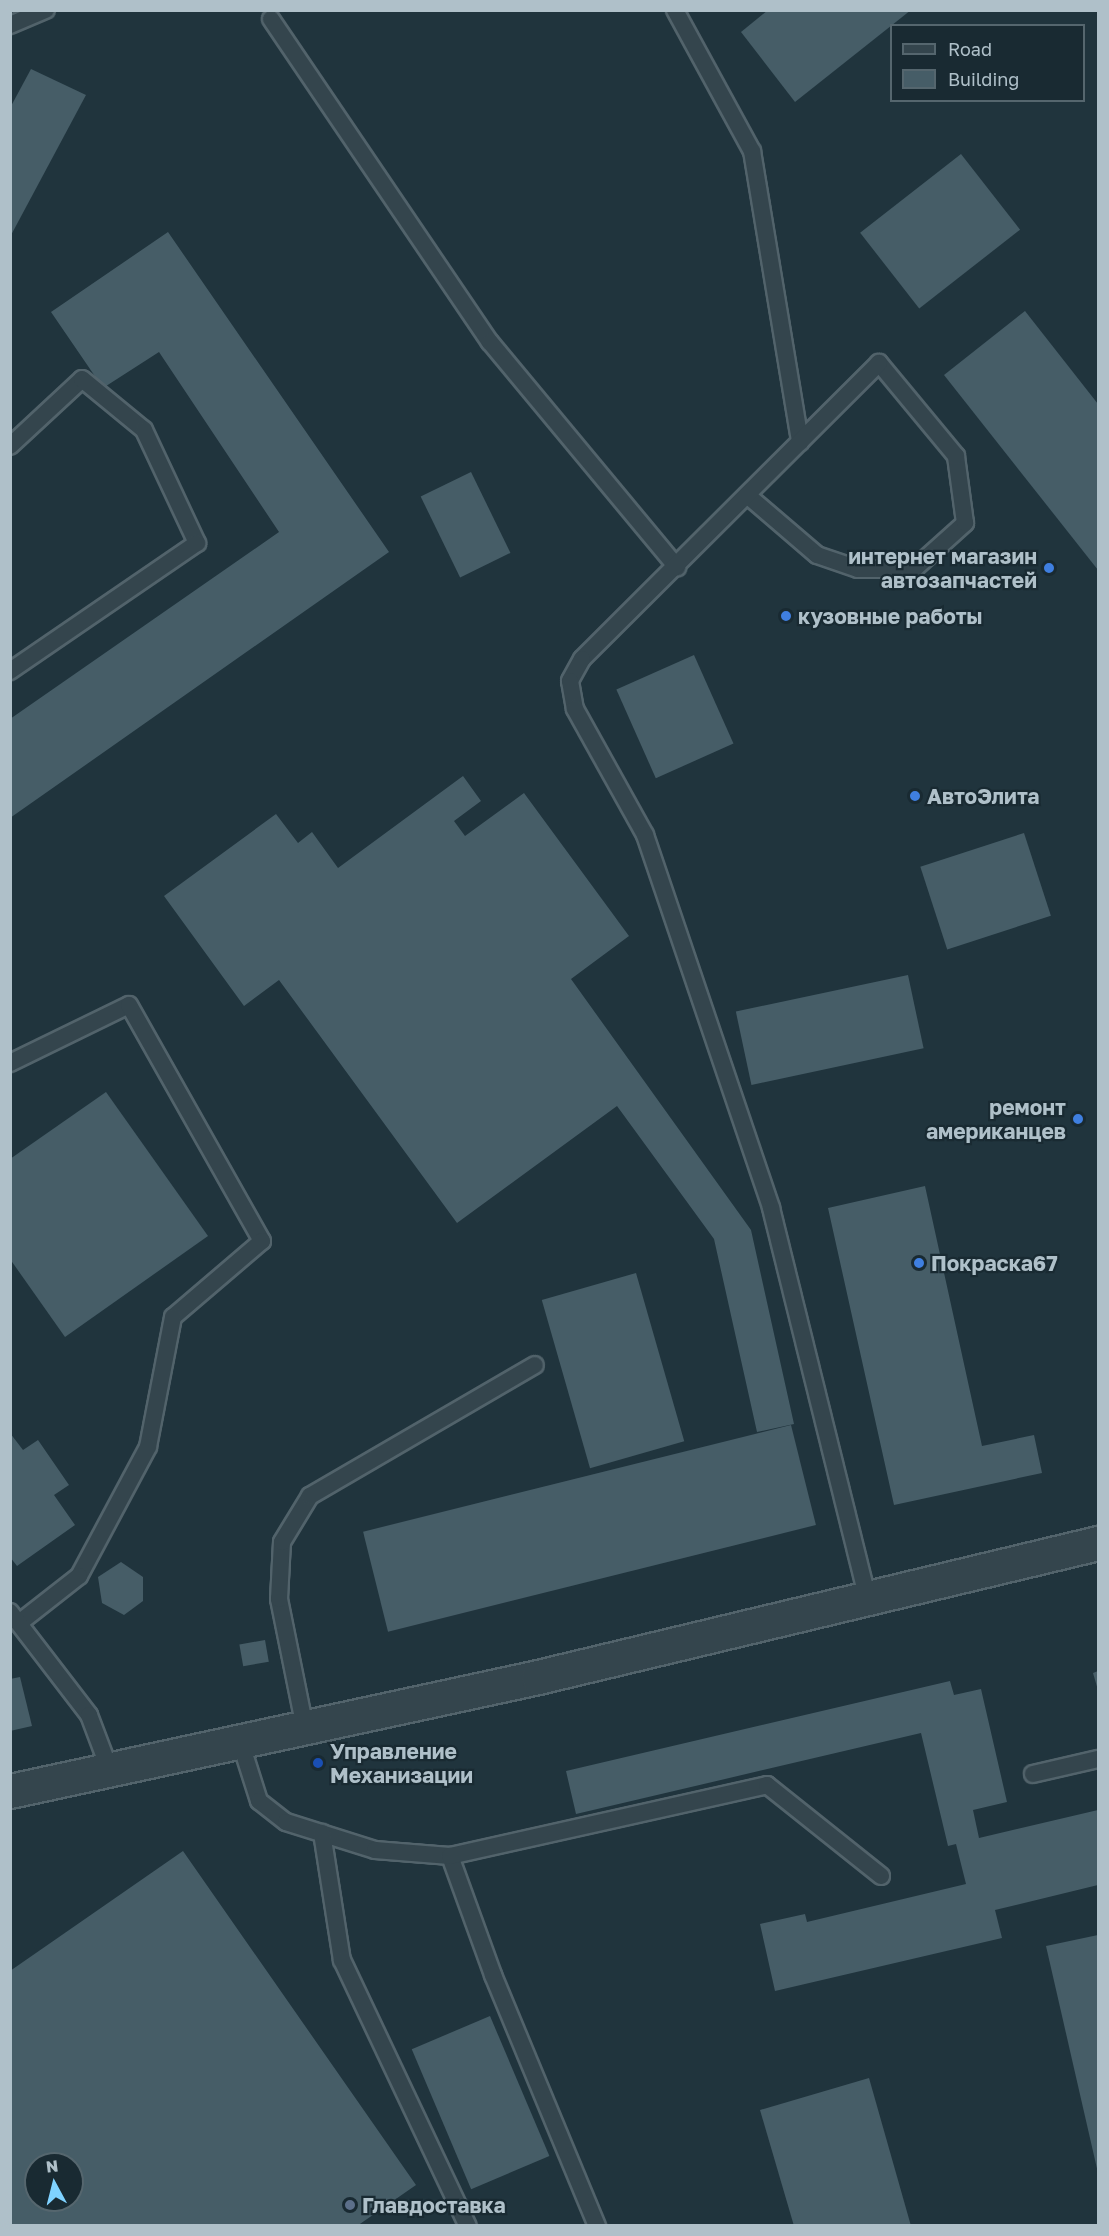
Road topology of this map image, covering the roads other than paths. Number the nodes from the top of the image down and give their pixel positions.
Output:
1 (16, 10) edge
2 (46, 10) edge
3 (675, 10) edge
4 (271, 19) dead end
5 (10, 23) edge
6 (800, 442) junction
7 (10, 446) edge
8 (747, 495) junction
9 (677, 567) junction
10 (10, 671) edge
11 (10, 1063) edge
12 (535, 1365) dead end
13 (1098, 1543) edge
14 (868, 1600) junction
15 (15, 1617) edge
16 (305, 1728) junction
17 (240, 1741) junction
18 (1098, 1759) edge
19 (109, 1768) junction
20 (1033, 1774) dead end
21 (10, 1791) edge
22 (322, 1833) junction
23 (450, 1856) junction
24 (881, 1876) dead end
25 (468, 2226) edge
26 (597, 2226) edge

1 - 5 lane
2 - 5 lane
3 - 6 lane
4 - 9 lane
6 - 8 lane
6 - 8 lane
7 - 10 lane
8 - 9 lane
9 - 14 lane
11 - 15 lane
12 - 16 lane
13 - 14 street
14 - 16 street
15 - 19 lane
16 - 17 street
17 - 19 street
17 - 22 lane
18 - 20 lane
19 - 21 street
22 - 23 lane
22 - 25 lane
23 - 24 lane
23 - 26 lane

